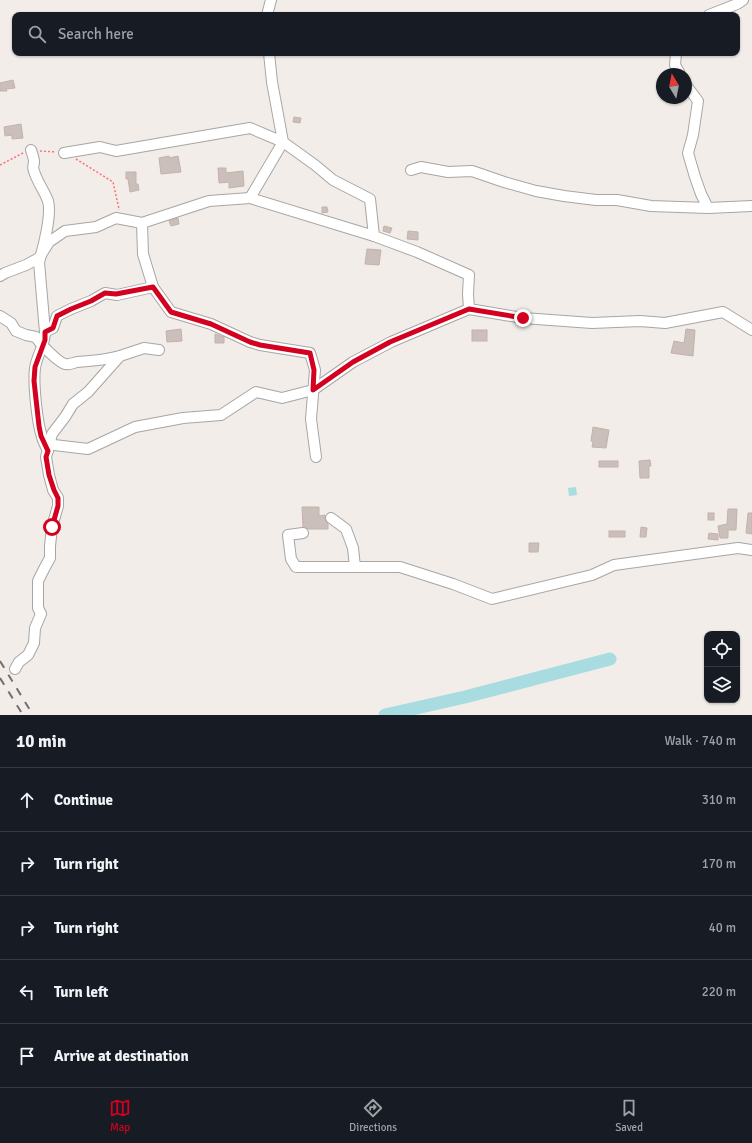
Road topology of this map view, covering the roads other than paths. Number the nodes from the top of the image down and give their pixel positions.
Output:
1 (271, 0) edge
2 (743, 0) edge
3 (268, 12) edge
4 (717, 12) edge
5 (269, 56) edge
6 (676, 56) edge
7 (677, 68) edge
8 (692, 92) edge
9 (283, 142) junction
10 (31, 150) road end
11 (64, 153) road end
12 (411, 170) dead end
13 (250, 198) junction
14 (752, 206) edge
15 (708, 208) junction
16 (142, 223) junction
17 (374, 236) junction
18 (42, 252) junction
19 (0, 276) edge
20 (153, 287) junction
21 (469, 309) junction
22 (0, 316) edge
23 (752, 330) edge
24 (45, 332) junction
25 (43, 345) junction
26 (159, 350) dead end
27 (120, 356) junction
28 (313, 390) junction
29 (51, 448) junction
30 (316, 457) dead end
31 (331, 518) dead end
32 (303, 533) dead end
33 (752, 550) edge
34 (355, 567) junction
35 (15, 669) dead end

1 - 3 street
2 - 4 street
5 - 9 street
6 - 7 street
8 - 15 street
9 - 11 street
9 - 13 street
9 - 17 street
10 - 18 street
12 - 15 street
13 - 16 street
13 - 17 street
14 - 15 street
16 - 18 street
16 - 20 street
17 - 21 street
18 - 19 street
18 - 24 street
20 - 24 street
20 - 28 street
21 - 23 street
21 - 28 street
22 - 25 street
24 - 25 street
25 - 27 street
25 - 29 street
26 - 27 street
27 - 29 street
28 - 29 street
28 - 30 street
29 - 35 street
31 - 34 street
32 - 34 street
33 - 34 street

